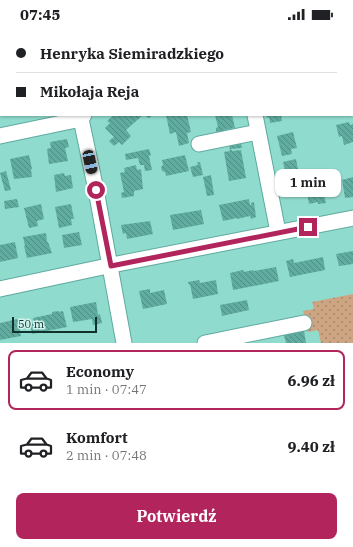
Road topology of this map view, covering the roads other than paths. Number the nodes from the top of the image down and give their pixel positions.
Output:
1 (80, 116) edge
2 (255, 116) edge
3 (258, 132) junction
4 (0, 136) edge
5 (199, 144) dead end
6 (353, 218) edge
7 (278, 232) junction
8 (111, 266) junction
9 (0, 289) edge
10 (304, 323) dead end
11 (124, 343) edge
12 (205, 343) edge

1 - 4 street
1 - 8 street
2 - 3 street
3 - 5 street
3 - 7 street
6 - 7 street
7 - 8 street
8 - 9 street
8 - 11 street
10 - 12 street

